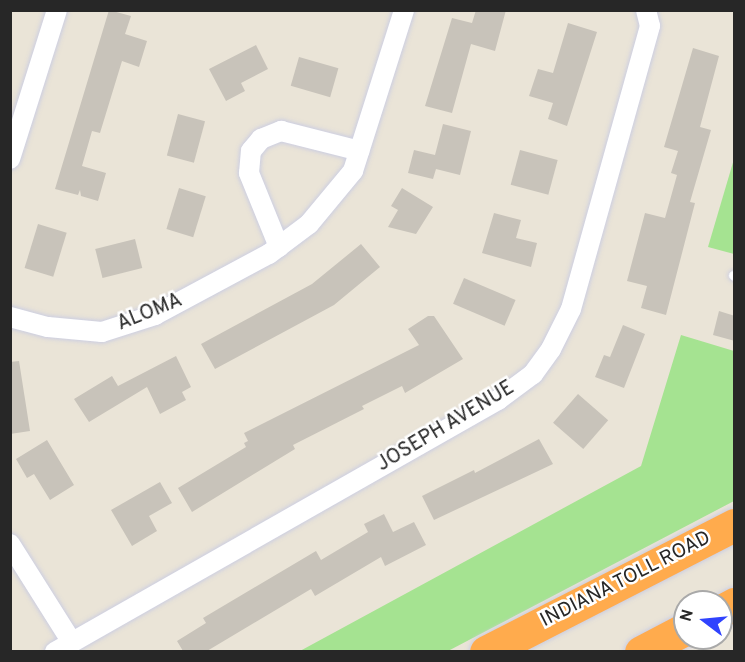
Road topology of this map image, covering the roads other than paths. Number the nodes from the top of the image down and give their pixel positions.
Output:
1 (57, 10) edge
2 (404, 10) edge
3 (646, 10) edge
4 (360, 151) junction
5 (10, 159) edge
6 (279, 247) junction
7 (10, 317) edge
8 (735, 525) edge
9 (10, 544) edge
10 (673, 635) edge
11 (63, 646) edge
12 (486, 651) edge
13 (641, 651) edge

1 - 5 street
2 - 4 street, ALOMA
3 - 11 street, JOSEPH AVENUE
4 - 6 street, ALOMA
4 - 6 street
6 - 7 street, ALOMA
8 - 12 highway, INDIANA TOLL ROAD
9 - 11 street
10 - 13 highway

